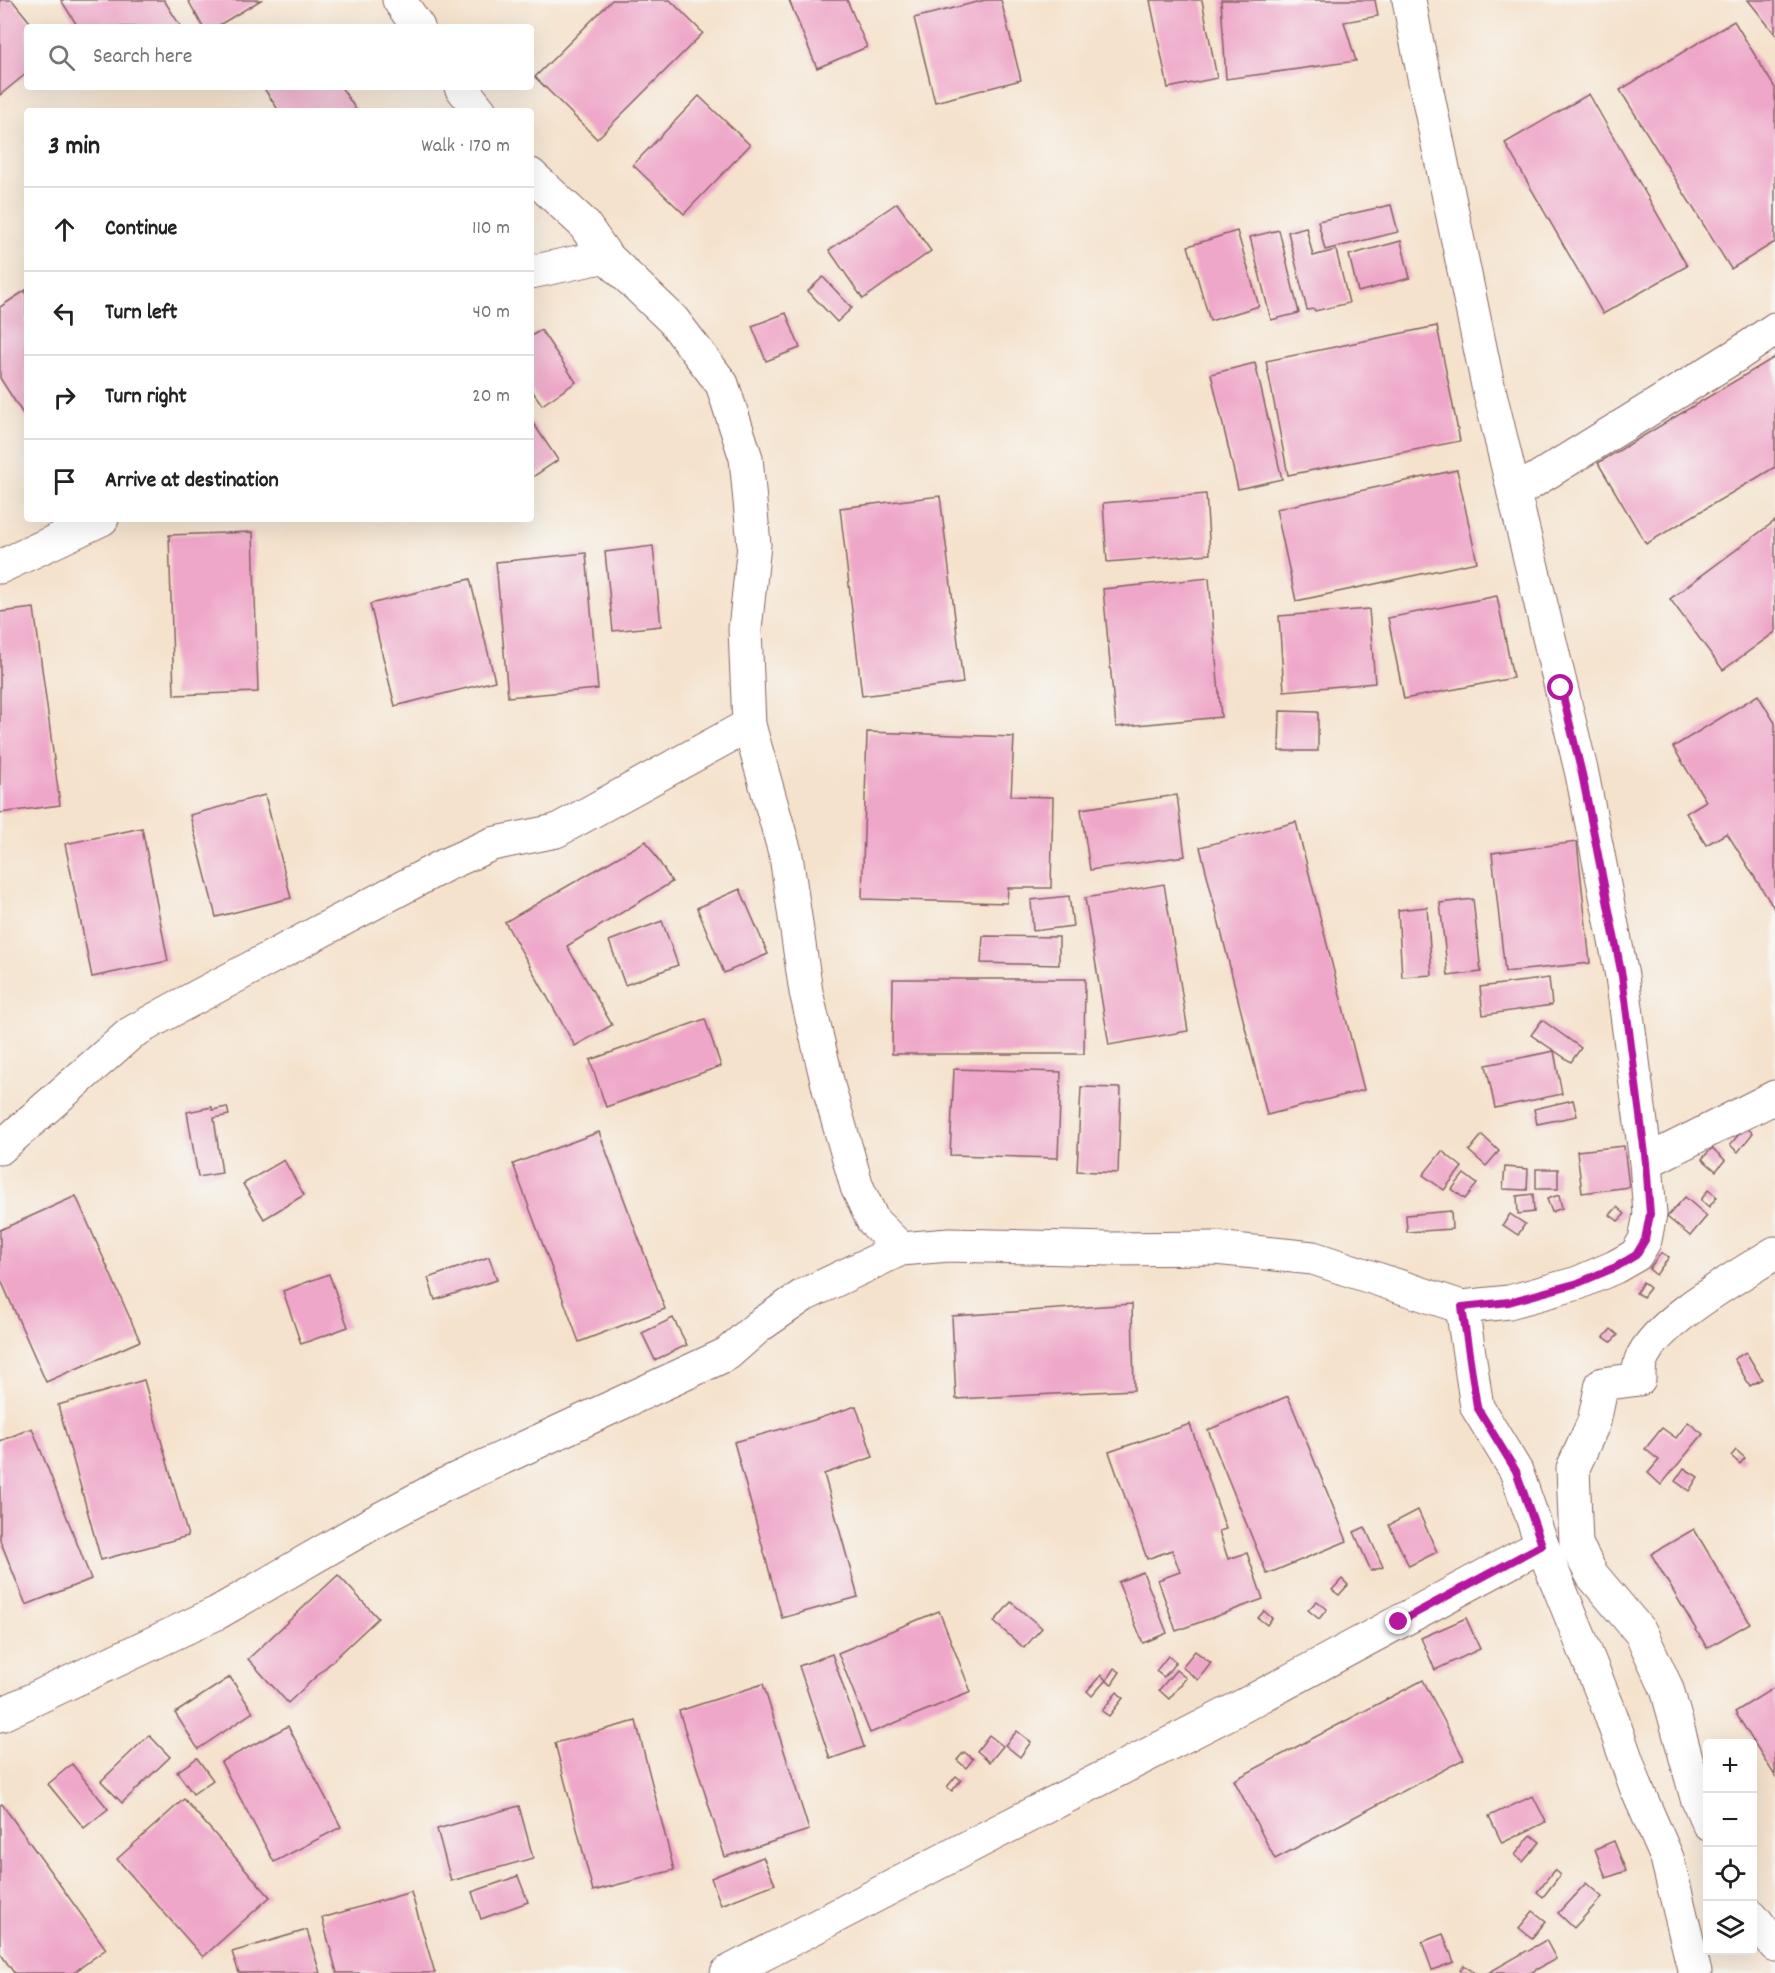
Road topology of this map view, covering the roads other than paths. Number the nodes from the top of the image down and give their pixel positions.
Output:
1 (399, 0) edge
2 (1409, 0) edge
3 (416, 24) edge
4 (463, 90) edge
5 (478, 108) edge
6 (534, 178) edge
7 (606, 256) junction
8 (534, 271) edge
9 (1775, 329) edge
10 (1514, 493) junction
11 (96, 522) edge
12 (0, 567) edge
13 (749, 726) junction
14 (1775, 1097) edge
15 (0, 1148) edge
16 (1646, 1162) junction
17 (901, 1249) junction
18 (1775, 1253) edge
19 (1462, 1307) junction
20 (1542, 1545) junction
21 (0, 1715) edge
22 (1703, 1813) edge
23 (1757, 1923) edge
24 (1775, 1946) edge
25 (727, 1973) edge
26 (1695, 1973) edge

1 - 3 street
2 - 10 street
4 - 5 street
6 - 7 street
7 - 8 street
7 - 13 street
9 - 10 street
10 - 16 street
11 - 12 street
13 - 15 street
13 - 17 street
14 - 16 street
16 - 19 street
17 - 19 street
17 - 21 street
18 - 22 street
19 - 20 street
20 - 25 street
20 - 26 street
23 - 24 street

